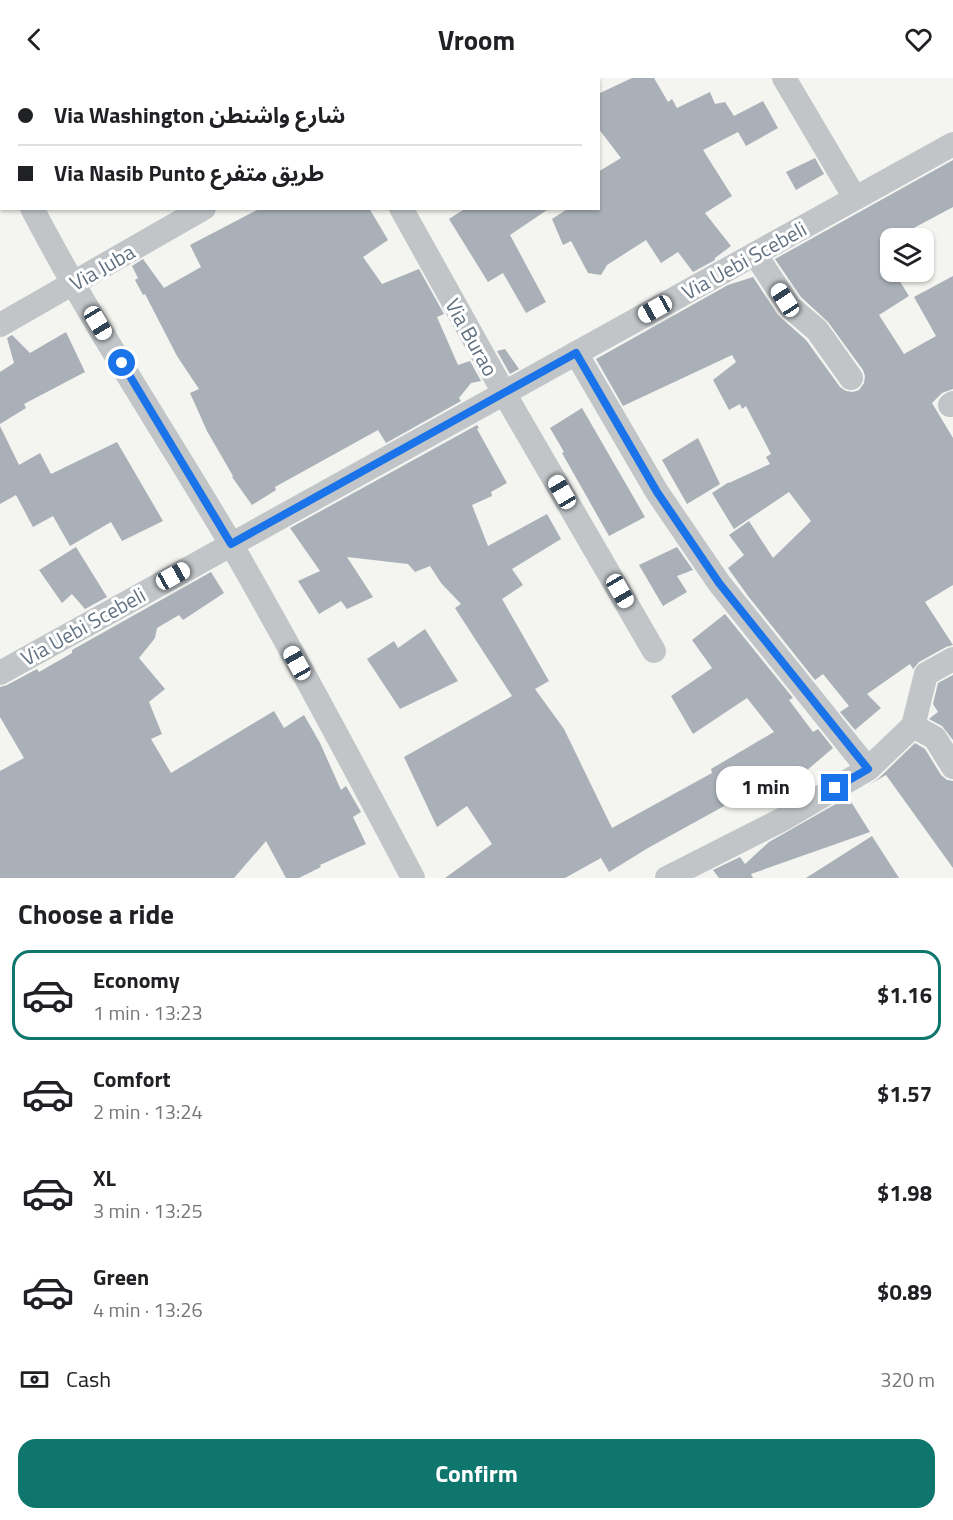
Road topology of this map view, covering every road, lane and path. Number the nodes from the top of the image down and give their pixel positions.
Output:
1 (784, 78) edge
2 (953, 144) edge
3 (855, 198) junction
4 (33, 210) edge
5 (201, 210) edge
6 (402, 210) edge
7 (755, 254) junction
8 (73, 283) junction
9 (0, 325) edge
10 (576, 353) junction
11 (851, 378) dead end
12 (504, 393) junction
13 (231, 544) junction
14 (654, 651) dead end
15 (953, 659) edge
16 (0, 673) edge
17 (913, 726) junction
18 (953, 767) edge
19 (868, 769) junction
20 (413, 878) edge
21 (667, 878) edge

1 - 3 street
2 - 3 street, Via Uebi Scebeli
3 - 7 street, Via Uebi Scebeli
4 - 8 street
5 - 8 street, Via Juba
6 - 12 street, Via Burao
7 - 10 street, Via Uebi Scebeli
7 - 11 street
8 - 9 street, Via Juba
8 - 13 street
10 - 12 street, Via Uebi Scebeli
10 - 19 street
12 - 13 street, Via Uebi Scebeli
12 - 14 street, Via Burao
13 - 16 street, Via Uebi Scebeli
13 - 20 street
15 - 17 street
17 - 18 street
17 - 19 street
19 - 21 street

